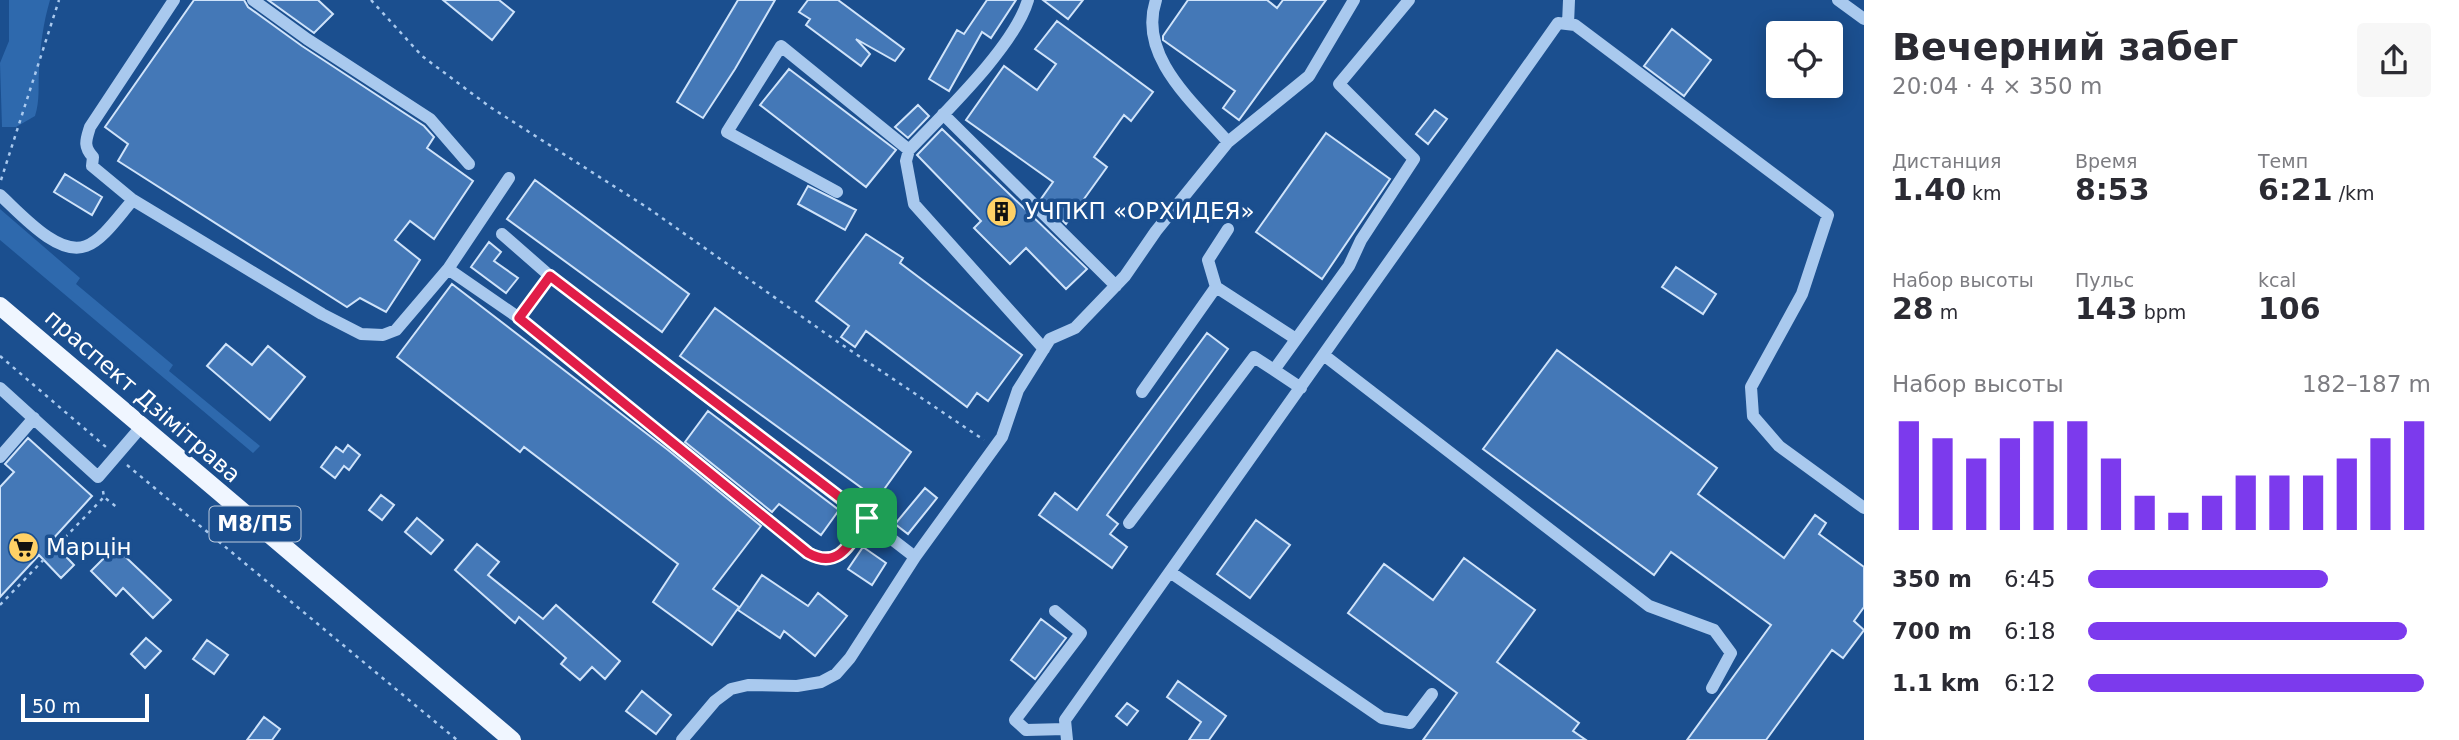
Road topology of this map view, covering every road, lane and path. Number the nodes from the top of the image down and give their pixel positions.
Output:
1 (59, 0) edge
2 (174, 0) edge
3 (253, 0) edge
4 (371, 0) edge
5 (1028, 0) edge
6 (1156, 0) edge
7 (1354, 0) edge
8 (1409, 0) edge
9 (1569, 0) edge
10 (1838, 0) edge
11 (1864, 19) edge
12 (1568, 24) junction
13 (943, 114) junction
14 (1228, 142) junction
15 (909, 150) junction
16 (469, 164) dead end
17 (509, 178) dead end
18 (0, 183) edge
19 (837, 192) dead end
20 (0, 195) edge
21 (133, 200) junction
22 (1228, 229) dead end
23 (502, 234) dead end
24 (448, 269) junction
25 (550, 276) junction
26 (1116, 286) junction
27 (1216, 287) junction
28 (0, 306) edge
29 (519, 318) junction
30 (1296, 339) junction
31 (1044, 349) junction
32 (0, 356) edge
33 (1325, 356) junction
34 (1274, 370) junction
35 (0, 388) edge
36 (1301, 388) junction
37 (1142, 392) dead end
38 (34, 418) junction
39 (141, 427) junction
40 (995, 447) junction
41 (1, 453) edge
42 (117, 457) junction
43 (98, 477) junction
44 (104, 497) junction
45 (1864, 508) edge
46 (119, 509) dead end
47 (867, 518) junction
48 (1129, 523) dead end
49 (915, 557) junction
50 (1170, 572) junction
51 (0, 605) edge
52 (1055, 611) dead end
53 (1712, 688) dead end
54 (1432, 694) dead end
55 (1066, 734) edge
56 (457, 740) edge
57 (512, 740) edge
58 (682, 740) edge

1 - 18 path
2 - 21 lane
3 - 16 lane
4 - 40 path
5 - 13 lane
6 - 14 lane
7 - 14 lane
8 - 30 lane
9 - 12 lane
10 - 11 lane
12 - 33 lane
12 - 45 lane
13 - 15 lane
13 - 26 lane
14 - 26 lane
15 - 19 lane
15 - 31 lane
17 - 24 lane
20 - 21 lane
21 - 24 lane
22 - 27 lane
23 - 25 lane
24 - 29 lane
25 - 29 lane
25 - 47 lane
26 - 31 lane
27 - 30 lane
27 - 37 lane
28 - 39 main road, праспект Дзімітрава / М8/П5
29 - 47 lane
30 - 34 lane
31 - 40 lane
32 - 42 path
33 - 36 lane
33 - 53 lane
34 - 36 lane
34 - 48 lane
35 - 38 lane
36 - 50 lane
38 - 41 lane
38 - 43 lane
39 - 42 lane
39 - 57 main road, праспект Дзімітрава / М8/П5
40 - 49 lane
42 - 43 lane
42 - 56 path
43 - 44 path
44 - 46 path
44 - 51 path
47 - 49 lane
49 - 58 lane
50 - 54 lane
50 - 55 lane
52 - 55 lane

